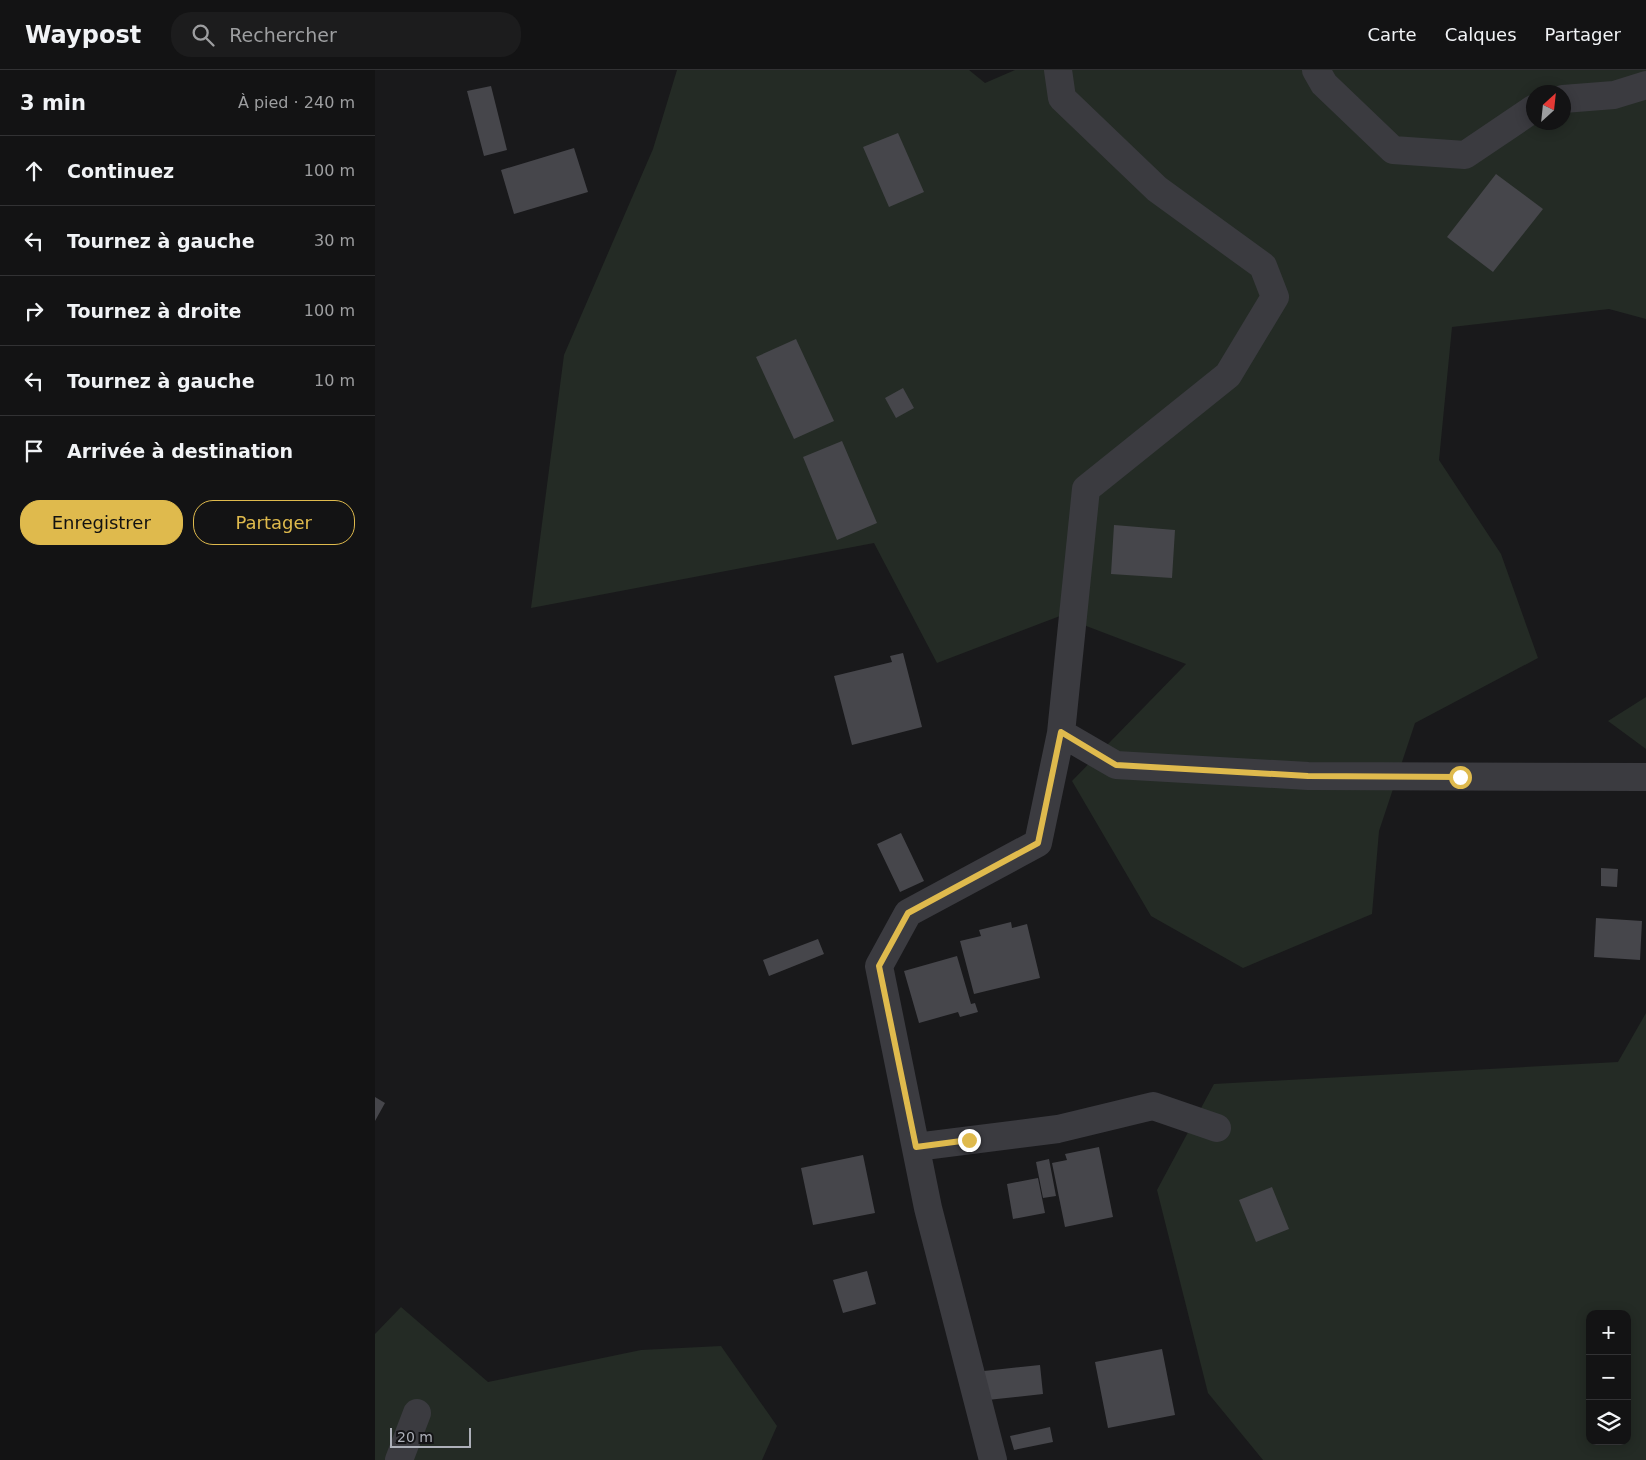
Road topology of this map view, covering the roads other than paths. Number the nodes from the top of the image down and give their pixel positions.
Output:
1 (1058, 70) edge
2 (1316, 70) edge
3 (1646, 85) edge
4 (1571, 98) edge
5 (1526, 114) edge
6 (1061, 732) junction
7 (1646, 777) edge
8 (1217, 1128) dead end
9 (916, 1147) junction
10 (417, 1413) dead end
11 (399, 1460) edge
12 (993, 1460) edge

1 - 6 street
2 - 5 street
3 - 4 street
6 - 7 street
6 - 9 street
8 - 9 street
9 - 12 street
10 - 11 street

